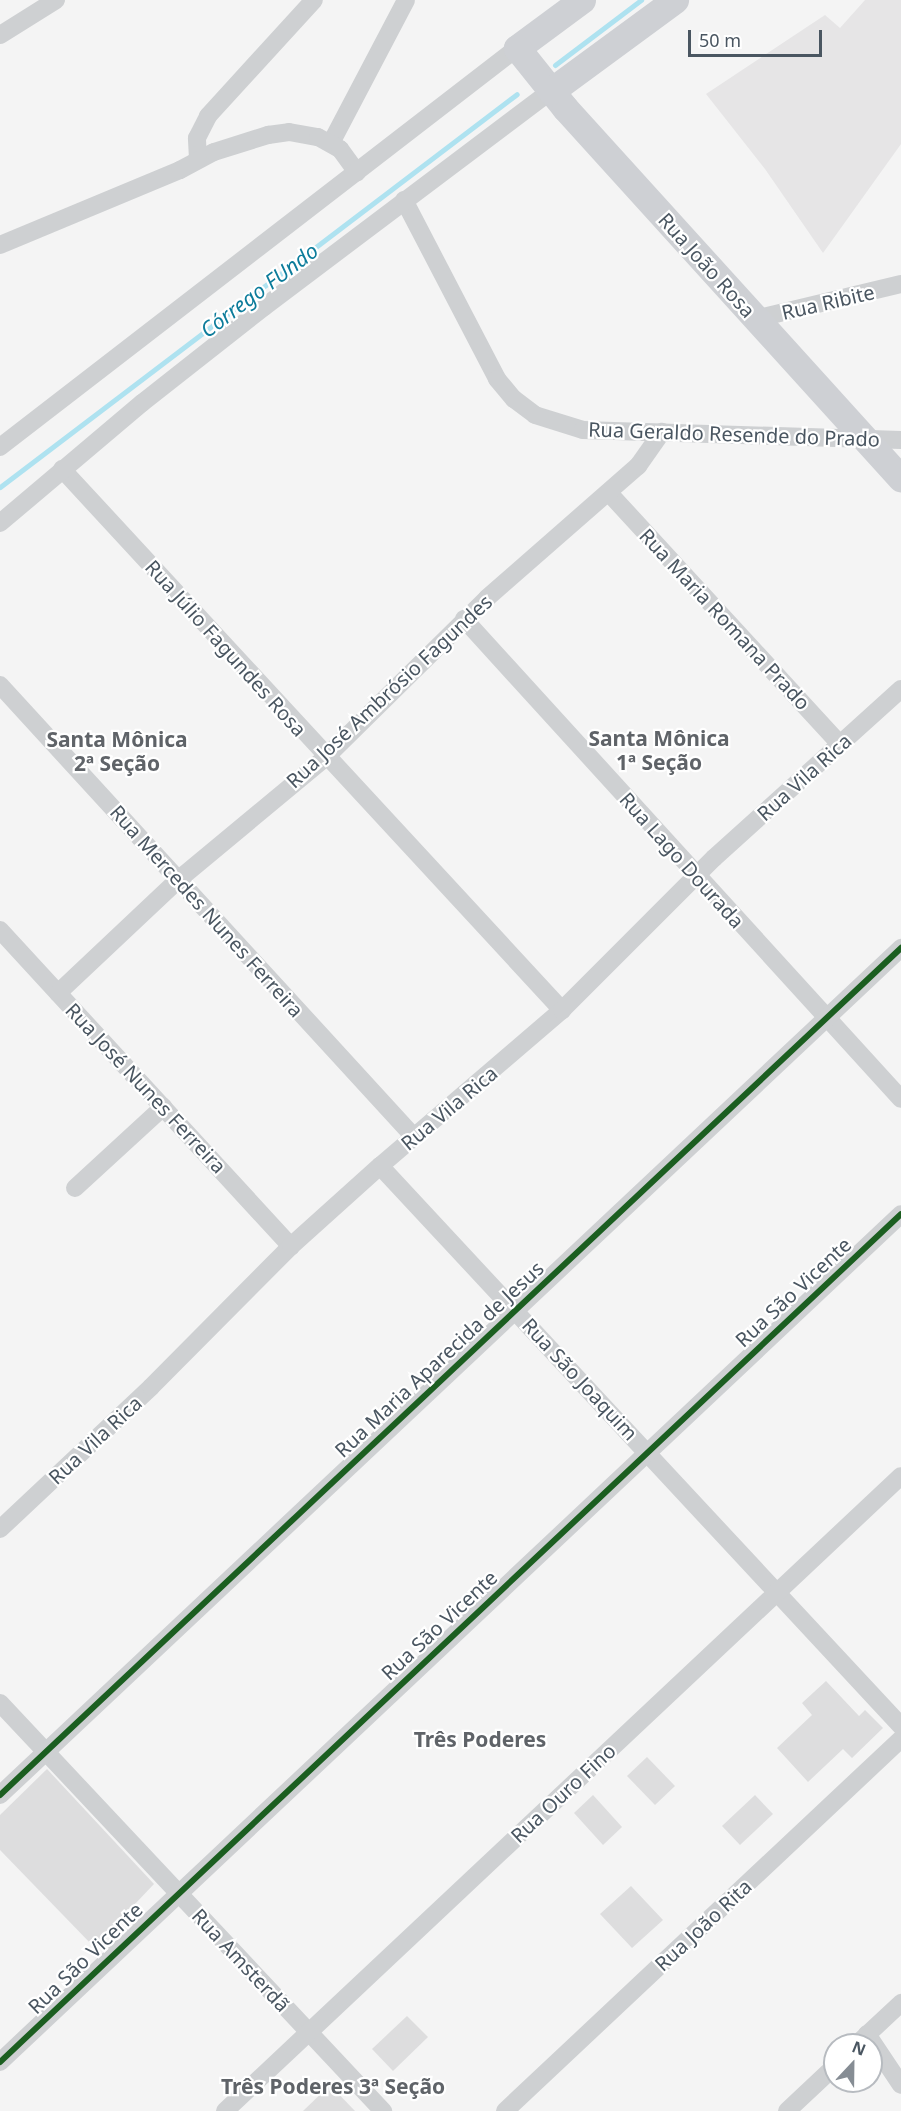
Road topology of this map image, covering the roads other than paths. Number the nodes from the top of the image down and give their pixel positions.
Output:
1 (56, 0) edge
2 (314, 0) edge
3 (405, 0) edge
4 (582, 0) edge
5 (675, 0) edge
6 (0, 35) edge
7 (517, 48) junction
8 (551, 91) junction
9 (332, 143) junction
10 (198, 159) junction
11 (357, 172) junction
12 (404, 200) junction
13 (0, 245) edge
14 (901, 284) edge
15 (755, 319) junction
16 (662, 432) junction
17 (866, 439) junction
18 (901, 440) edge
19 (0, 447) edge
20 (62, 469) junction
21 (901, 478) edge
22 (609, 493) junction
23 (0, 523) edge
24 (464, 619) junction
25 (0, 685) edge
26 (901, 689) edge
27 (840, 744) junction
28 (326, 757) junction
29 (696, 876) junction
30 (178, 880) junction
31 (0, 930) edge
32 (901, 948) edge
33 (58, 993) junction
34 (562, 1010) junction
35 (825, 1017) junction
36 (901, 1099) edge
37 (163, 1107) junction
38 (414, 1137) junction
39 (380, 1166) junction
40 (75, 1188) dead end
41 (901, 1214) edge
42 (291, 1246) junction
43 (516, 1310) junction
44 (648, 1452) junction
45 (901, 1476) edge
46 (0, 1529) edge
47 (778, 1592) junction
48 (0, 1703) edge
49 (901, 1726) edge
50 (901, 1739) edge
51 (46, 1752) junction
52 (0, 1795) edge
53 (178, 1893) junction
54 (901, 2003) edge
55 (309, 2032) junction
56 (869, 2033) edge
57 (0, 2062) edge
58 (883, 2064) edge
59 (823, 2081) edge
60 (901, 2085) edge
61 (805, 2103) edge
62 (225, 2111) edge
63 (383, 2111) edge
64 (505, 2111) edge
65 (787, 2111) edge

1 - 6 street
2 - 10 street
3 - 9 street
4 - 7 main road
5 - 8 main road
7 - 8 main road, Rua João Rosa
7 - 11 street
8 - 12 street
8 - 15 main road, Rua João Rosa
9 - 10 street
9 - 11 street
10 - 13 street
11 - 19 street
12 - 16 street, Rua Geraldo Resende do Prado
12 - 20 street
14 - 15 street, Rua Ribite
15 - 17 main road, Rua João Rosa
16 - 17 street, Rua Geraldo Resende do Prado
16 - 22 street, Rua José Ambrósio Fagundes
17 - 18 street, Rua Geraldo Resende do Prado
17 - 21 main road, Rua João Rosa
20 - 23 street
20 - 28 street, Rua Júlio Fagundes Rosa
22 - 24 street, Rua José Ambrósio Fagundes
22 - 27 street, Rua Maria Romana Prado
24 - 28 street, Rua José Ambrósio Fagundes
24 - 29 street, Rua Lago Dourada
25 - 30 street, Rua Mercedes Nunes Ferreira
26 - 27 street, Rua Vila Rica
27 - 29 street, Rua Vila Rica
28 - 30 street, Rua José Ambrósio Fagundes
28 - 34 street, Rua Júlio Fagundes Rosa
29 - 34 street, Rua Vila Rica
29 - 35 street, Rua Lago Dourada
30 - 33 street, Rua José Ambrósio Fagundes
30 - 38 street, Rua Mercedes Nunes Ferreira
31 - 33 street, Rua José Nunes Ferreira
32 - 35 street, Rua Maria Aparecida de Jesus
33 - 37 street, Rua José Nunes Ferreira
34 - 38 street, Rua Vila Rica
35 - 36 street, Rua Lago Dourada
35 - 43 street, Rua Maria Aparecida de Jesus
37 - 40 street
37 - 42 street, Rua José Nunes Ferreira
38 - 39 street, Rua Vila Rica
39 - 42 street, Rua Vila Rica
39 - 43 street, Rua São Joaquim
41 - 44 street, Rua São Vicente
42 - 46 street, Rua Vila Rica
43 - 44 street, Rua São Joaquim
43 - 51 street, Rua Maria Aparecida de Jesus
44 - 47 street, Rua São Joaquim
44 - 53 street, Rua São Vicente
45 - 47 street, Rua Ouro Fino
47 - 49 street, Rua São Joaquim
47 - 55 street, Rua Ouro Fino
48 - 51 street, Rua Amsterdã
50 - 64 street, Rua João Rita
51 - 52 street, Rua Maria Aparecida de Jesus
51 - 53 street, Rua Amsterdã
53 - 55 street, Rua Amsterdã
53 - 57 street, Rua São Vicente
54 - 56 street
55 - 62 street, Rua Ouro Fino
55 - 63 street, Rua Amsterdã
58 - 60 street
59 - 61 street
61 - 65 street

